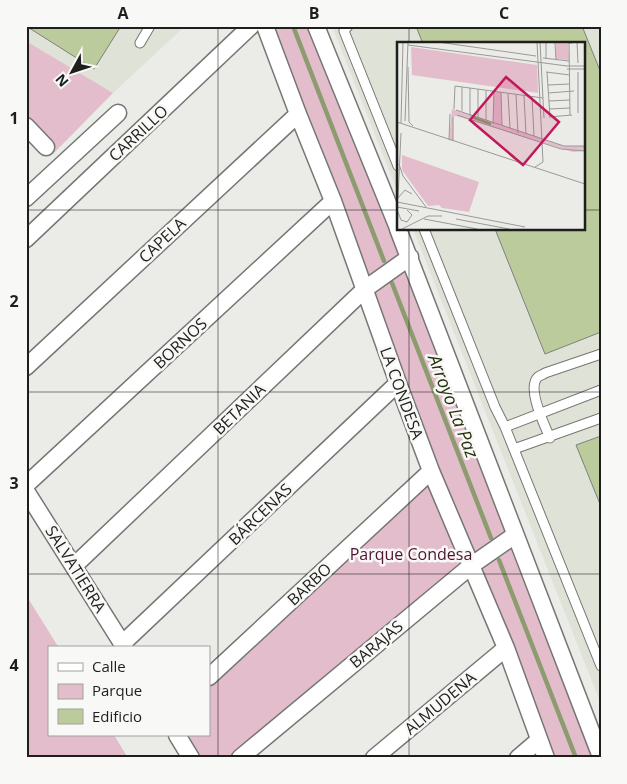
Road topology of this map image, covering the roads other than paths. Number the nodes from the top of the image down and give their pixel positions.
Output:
1 (150, 26) edge
2 (251, 26) edge
3 (265, 26) edge
4 (316, 26) edge
5 (344, 28) edge
6 (140, 43) dead end
7 (118, 113) dead end
8 (298, 114) junction
9 (26, 126) edge
10 (46, 146) dead end
11 (397, 163) edge
12 (26, 198) edge
13 (333, 201) junction
14 (397, 226) edge
15 (399, 230) edge
16 (424, 230) edge
17 (26, 239) edge
18 (410, 256) junction
19 (365, 289) junction
20 (601, 354) edge
21 (26, 367) edge
22 (398, 383) junction
23 (601, 390) edge
24 (540, 414) junction
25 (601, 418) edge
26 (505, 427) junction
27 (550, 438) junction
28 (514, 449) junction
29 (431, 471) junction
30 (26, 485) edge
31 (26, 491) edge
32 (515, 535) junction
33 (472, 565) junction
34 (74, 566) junction
35 (124, 646) edge
36 (506, 648) junction
37 (601, 666) edge
38 (210, 676) edge
39 (178, 736) edge
40 (539, 740) junction
41 (601, 756) edge
42 (191, 758) edge
43 (240, 758) edge
44 (374, 758) edge
45 (518, 758) edge
46 (546, 758) edge

1 - 6 lane
2 - 17 street, CARRILLO
3 - 8 street, LA CONDESA
4 - 14 street
5 - 11 lane
7 - 12 street
8 - 13 street, LA CONDESA
8 - 21 street, CAPELA
9 - 10 street
13 - 19 street, LA CONDESA
13 - 30 street, BORNOS
15 - 18 street
16 - 26 lane
18 - 19 street, BETANIA
18 - 32 street
19 - 22 street, LA CONDESA
19 - 34 street, BETANIA
20 - 24 lane
22 - 29 street, LA CONDESA
22 - 35 street, BÁRCENAS
23 - 24 lane
24 - 26 lane
24 - 27 lane
25 - 27 lane
26 - 28 lane
27 - 28 lane
28 - 37 lane
29 - 33 street, LA CONDESA
29 - 38 street, BARBO
31 - 34 street, SALVATIERRA
32 - 33 street, BARAJAS
32 - 41 street
33 - 36 street, LA CONDESA
33 - 43 street, BARAJAS
34 - 35 street, SALVATIERRA
36 - 40 street, LA CONDESA
36 - 44 street, ALMUDENA
39 - 42 street
40 - 45 street
40 - 46 street, LA CONDESA

